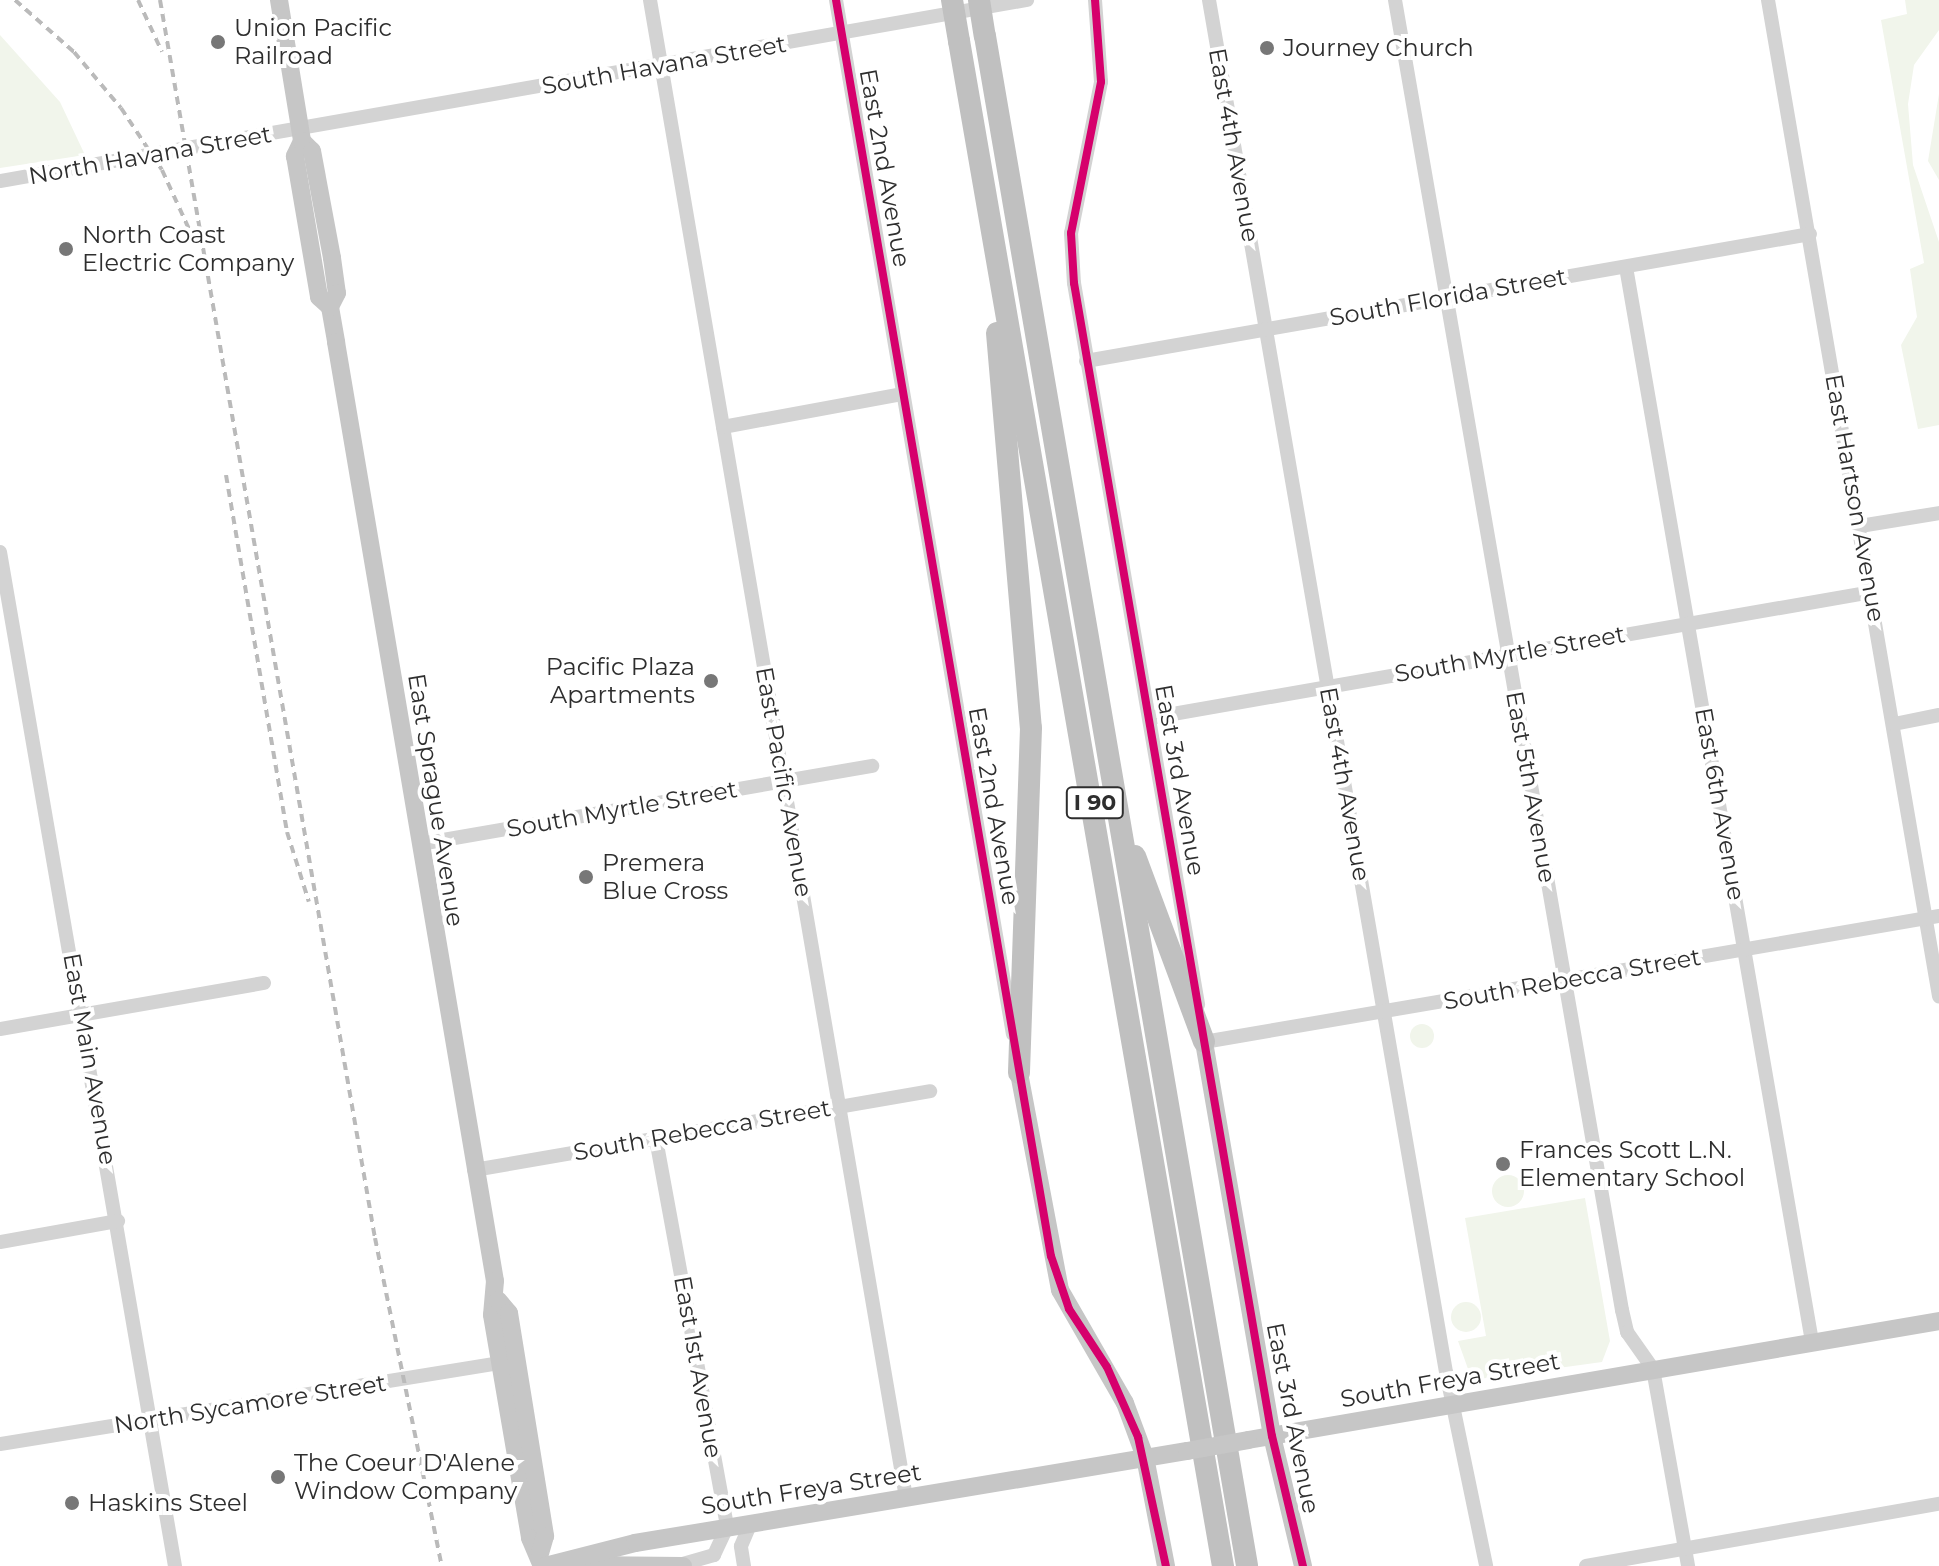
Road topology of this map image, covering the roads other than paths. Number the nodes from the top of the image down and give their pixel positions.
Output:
1 (279, 0) edge
2 (650, 0) edge
3 (836, 0) edge
4 (952, 0) edge
5 (979, 0) edge
6 (1027, 0) edge
7 (1095, 0) edge
8 (1209, 0) edge
9 (1395, 0) edge
10 (1768, 0) edge
11 (841, 34) junction
12 (661, 66) junction
13 (971, 106) junction
14 (301, 135) junction
15 (0, 181) edge
16 (1810, 234) junction
17 (1626, 267) junction
18 (1447, 297) junction
19 (1265, 329) junction
20 (1086, 361) junction
21 (903, 394) junction
22 (723, 427) junction
23 (1939, 513) edge
24 (1860, 526) junction
25 (0, 552) edge
26 (1871, 592) junction
27 (1689, 623) junction
28 (1508, 655) junction
29 (1328, 687) junction
30 (1939, 715) edge
31 (1150, 718) junction
32 (1894, 724) junction
33 (872, 766) dead end
34 (784, 781) junction
35 (1116, 806) junction
36 (420, 844) junction
37 (1933, 917) edge
38 (1745, 949) junction
39 (1564, 980) junction
40 (264, 983) dead end
41 (1939, 996) edge
42 (1385, 1011) junction
43 (82, 1014) junction
44 (0, 1029) edge
45 (1204, 1042) junction
46 (1019, 1073) junction
47 (930, 1091) dead end
48 (839, 1107) junction
49 (656, 1139) junction
50 (474, 1170) junction
51 (118, 1221) junction
52 (0, 1242) edge
53 (498, 1300) junction
54 (1935, 1323) edge
55 (1812, 1342) junction
56 (500, 1363) junction
57 (1653, 1369) junction
58 (1456, 1402) junction
59 (150, 1420) junction
60 (1272, 1436) junction
61 (0, 1444) edge
62 (1145, 1457) junction
63 (906, 1498) junction
64 (1939, 1504) edge
65 (751, 1523) junction
66 (727, 1527) junction
67 (1685, 1549) junction
68 (542, 1562) edge
69 (175, 1566) edge
70 (558, 1566) edge
71 (680, 1566) edge
72 (744, 1566) edge
73 (1166, 1566) edge
74 (1223, 1566) edge
75 (1247, 1566) edge
76 (1303, 1566) edge
77 (1486, 1566) edge
78 (1586, 1566) edge
79 (1688, 1566) edge

1 - 14 main road, East Sprague Avenue
2 - 12 street
3 - 11 street
4 - 13 highway, I 90, bridge
5 - 35 highway, I 90, bridge
6 - 11 street, South Havana Street
7 - 20 street, East 3rd Avenue
8 - 19 street, East 4th Avenue
9 - 18 street, East 5th Avenue
10 - 16 street, East Hartson Avenue
11 - 12 street, South Havana Street
11 - 21 street, East 2nd Avenue
12 - 14 street, South Havana Street
12 - 22 street, East Pacific Avenue
13 - 46 highway
13 - 74 highway, I 90
14 - 15 street, North Havana Street
14 - 36 main road, East Sprague Avenue
16 - 17 street, South Florida Street
16 - 24 street, East Hartson Avenue
17 - 18 street, South Florida Street
17 - 27 street, East 6th Avenue
18 - 19 street, South Florida Street
18 - 28 street, East 5th Avenue
19 - 20 street, South Florida Street
19 - 29 street, East 4th Avenue
20 - 31 street, East 3rd Avenue
21 - 22 street
21 - 46 street, East 2nd Avenue
22 - 34 street, East Pacific Avenue
23 - 24 street
24 - 26 street, East Hartson Avenue
25 - 43 street, East Main Avenue
26 - 27 street, South Myrtle Street
26 - 32 street, East Hartson Avenue
27 - 28 street, South Myrtle Street
27 - 38 street, East 6th Avenue
28 - 29 street, South Myrtle Street
28 - 39 street, East 5th Avenue
29 - 31 street, South Myrtle Street
29 - 42 street, East 4th Avenue
30 - 32 street
31 - 45 street, East 3rd Avenue
32 - 37 street, East Hartson Avenue
33 - 34 street, South Myrtle Street
34 - 36 street, South Myrtle Street
34 - 48 street, East Pacific Avenue
35 - 45 highway
35 - 75 highway, I 90
36 - 50 main road, East Sprague Avenue
37 - 38 street, South Rebecca Street
37 - 41 street, East Hartson Avenue
38 - 39 street, South Rebecca Street
38 - 55 street, East 6th Avenue
39 - 42 street, South Rebecca Street
39 - 57 street, East 5th Avenue
40 - 43 street
42 - 45 street, South Rebecca Street
42 - 58 street, East 4th Avenue
43 - 44 street
43 - 51 street, East Main Avenue
45 - 60 main road, East 3rd Avenue
46 - 62 main road, East 2nd Avenue
47 - 48 street, South Rebecca Street
48 - 49 street, South Rebecca Street
48 - 63 street, East Pacific Avenue
49 - 50 street, South Rebecca Street
49 - 66 street, East 1st Avenue
50 - 53 main road, East Sprague Avenue
51 - 52 street
51 - 59 street, East Main Avenue
53 - 56 main road, East Sprague Avenue
53 - 68 main road, East Sprague Avenue
54 - 55 main road, South Freya Street
55 - 57 main road, South Freya Street
56 - 59 street, North Sycamore Street
56 - 68 main road, East Sprague Avenue
57 - 58 main road, South Freya Street
57 - 67 street, East 5th Avenue
58 - 60 main road, South Freya Street
58 - 77 street, East 4th Avenue
59 - 61 street, North Sycamore Street
59 - 69 street, East Main Avenue
60 - 62 main road, South Freya Street, bridge
60 - 76 main road, East 3rd Avenue
62 - 63 main road, South Freya Street
62 - 73 main road, East 2nd Avenue
63 - 65 main road, South Freya Street
64 - 67 street
65 - 66 main road, South Freya Street
65 - 72 street
66 - 68 main road, South Freya Street
66 - 71 street
67 - 78 street
67 - 79 street, East 5th Avenue
70 - 71 main road

